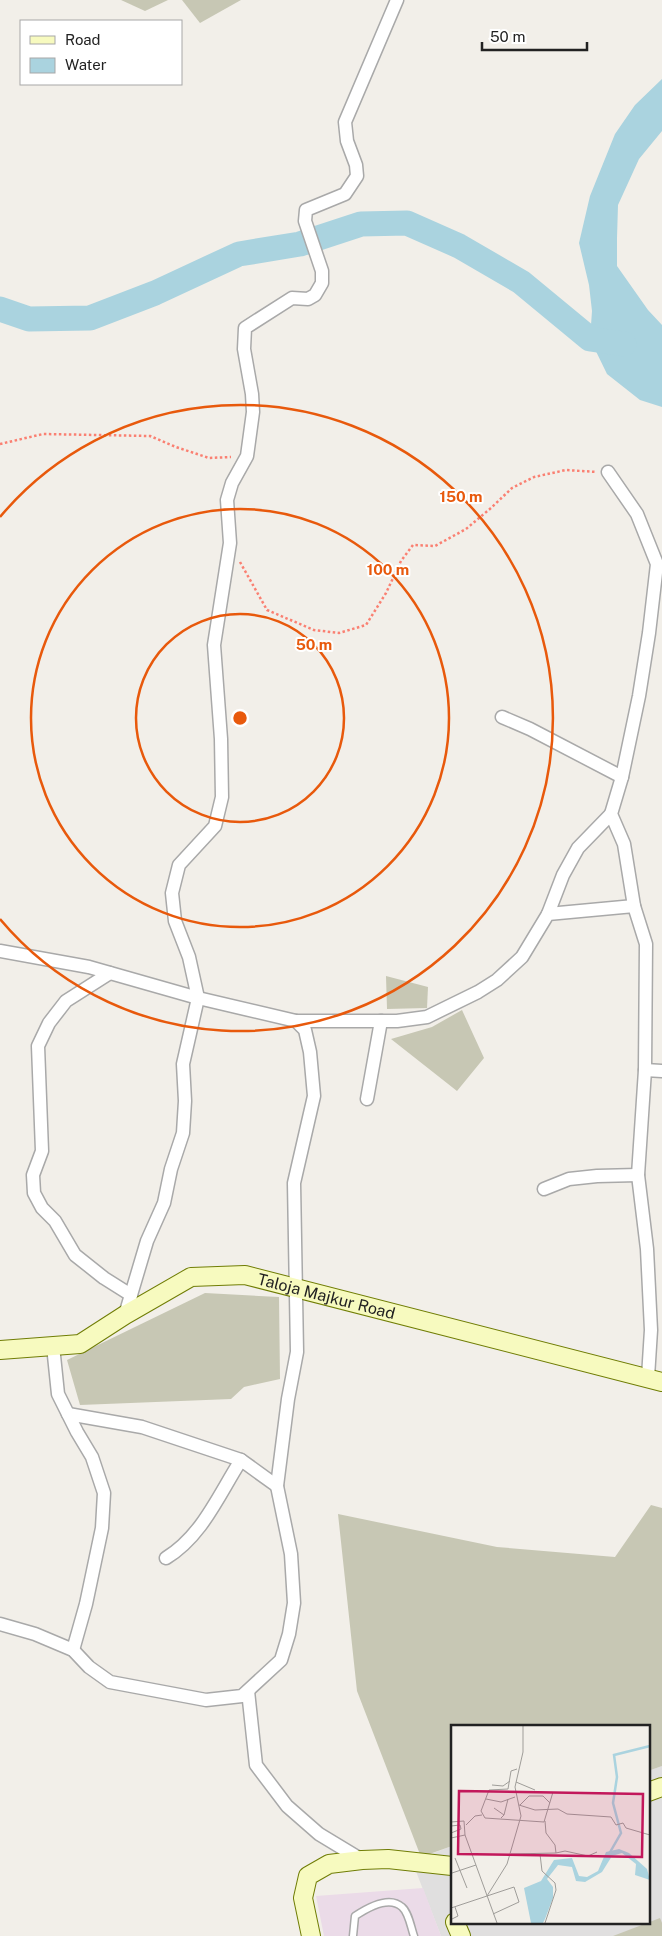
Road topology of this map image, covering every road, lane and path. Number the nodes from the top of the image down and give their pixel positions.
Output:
1 (397, 0) edge
2 (0, 444) edge
3 (247, 456) junction
4 (608, 472) joint
5 (230, 542) junction
6 (502, 717) dead end
7 (622, 777) junction
8 (612, 814) junction
9 (634, 906) junction
10 (548, 914) junction
11 (0, 951) edge
12 (110, 973) junction
13 (198, 998) junction
14 (296, 1021) junction
15 (381, 1021) junction
16 (645, 1070) junction
17 (662, 1071) edge
18 (367, 1099) dead end
19 (638, 1175) junction
20 (544, 1189) dead end
21 (295, 1288) junction
22 (131, 1295) junction
23 (125, 1315) junction
24 (53, 1346) junction
25 (0, 1350) edge
26 (655, 1380) edge
27 (68, 1414) junction
28 (241, 1460) junction
29 (277, 1486) junction
30 (166, 1558) dead end
31 (0, 1624) edge
32 (73, 1650) junction
33 (248, 1691) junction
34 (662, 1787) edge
35 (650, 1791) edge
36 (362, 1860) junction
37 (451, 1866) edge
38 (456, 1924) edge
39 (311, 1936) edge
40 (353, 1936) edge
41 (414, 1936) edge
42 (461, 1936) edge

1 - 3 street
2 - 3 path
3 - 5 street
4 - 5 path
4 - 7 street
5 - 13 street
6 - 7 street
7 - 8 street
8 - 9 street
8 - 10 street
9 - 10 street
9 - 16 street
10 - 15 street
11 - 12 street
12 - 13 street
12 - 22 street
13 - 14 street
13 - 22 street
14 - 15 street
14 - 21 street
15 - 18 street
16 - 17 street
16 - 19 street
19 - 20 street
19 - 26 street
21 - 23 street, Taloja Majkur Road
21 - 26 street, Taloja Majkur Road
21 - 29 street
22 - 23 street
23 - 24 street, Taloja Majkur Road
24 - 25 street, Taloja Majkur Road
24 - 27 street
27 - 28 street
27 - 32 street
28 - 29 street
28 - 30 street
29 - 33 street
31 - 32 street
32 - 33 street
33 - 36 street
34 - 35 street
36 - 37 street
36 - 39 street
38 - 42 street
40 - 41 lane

